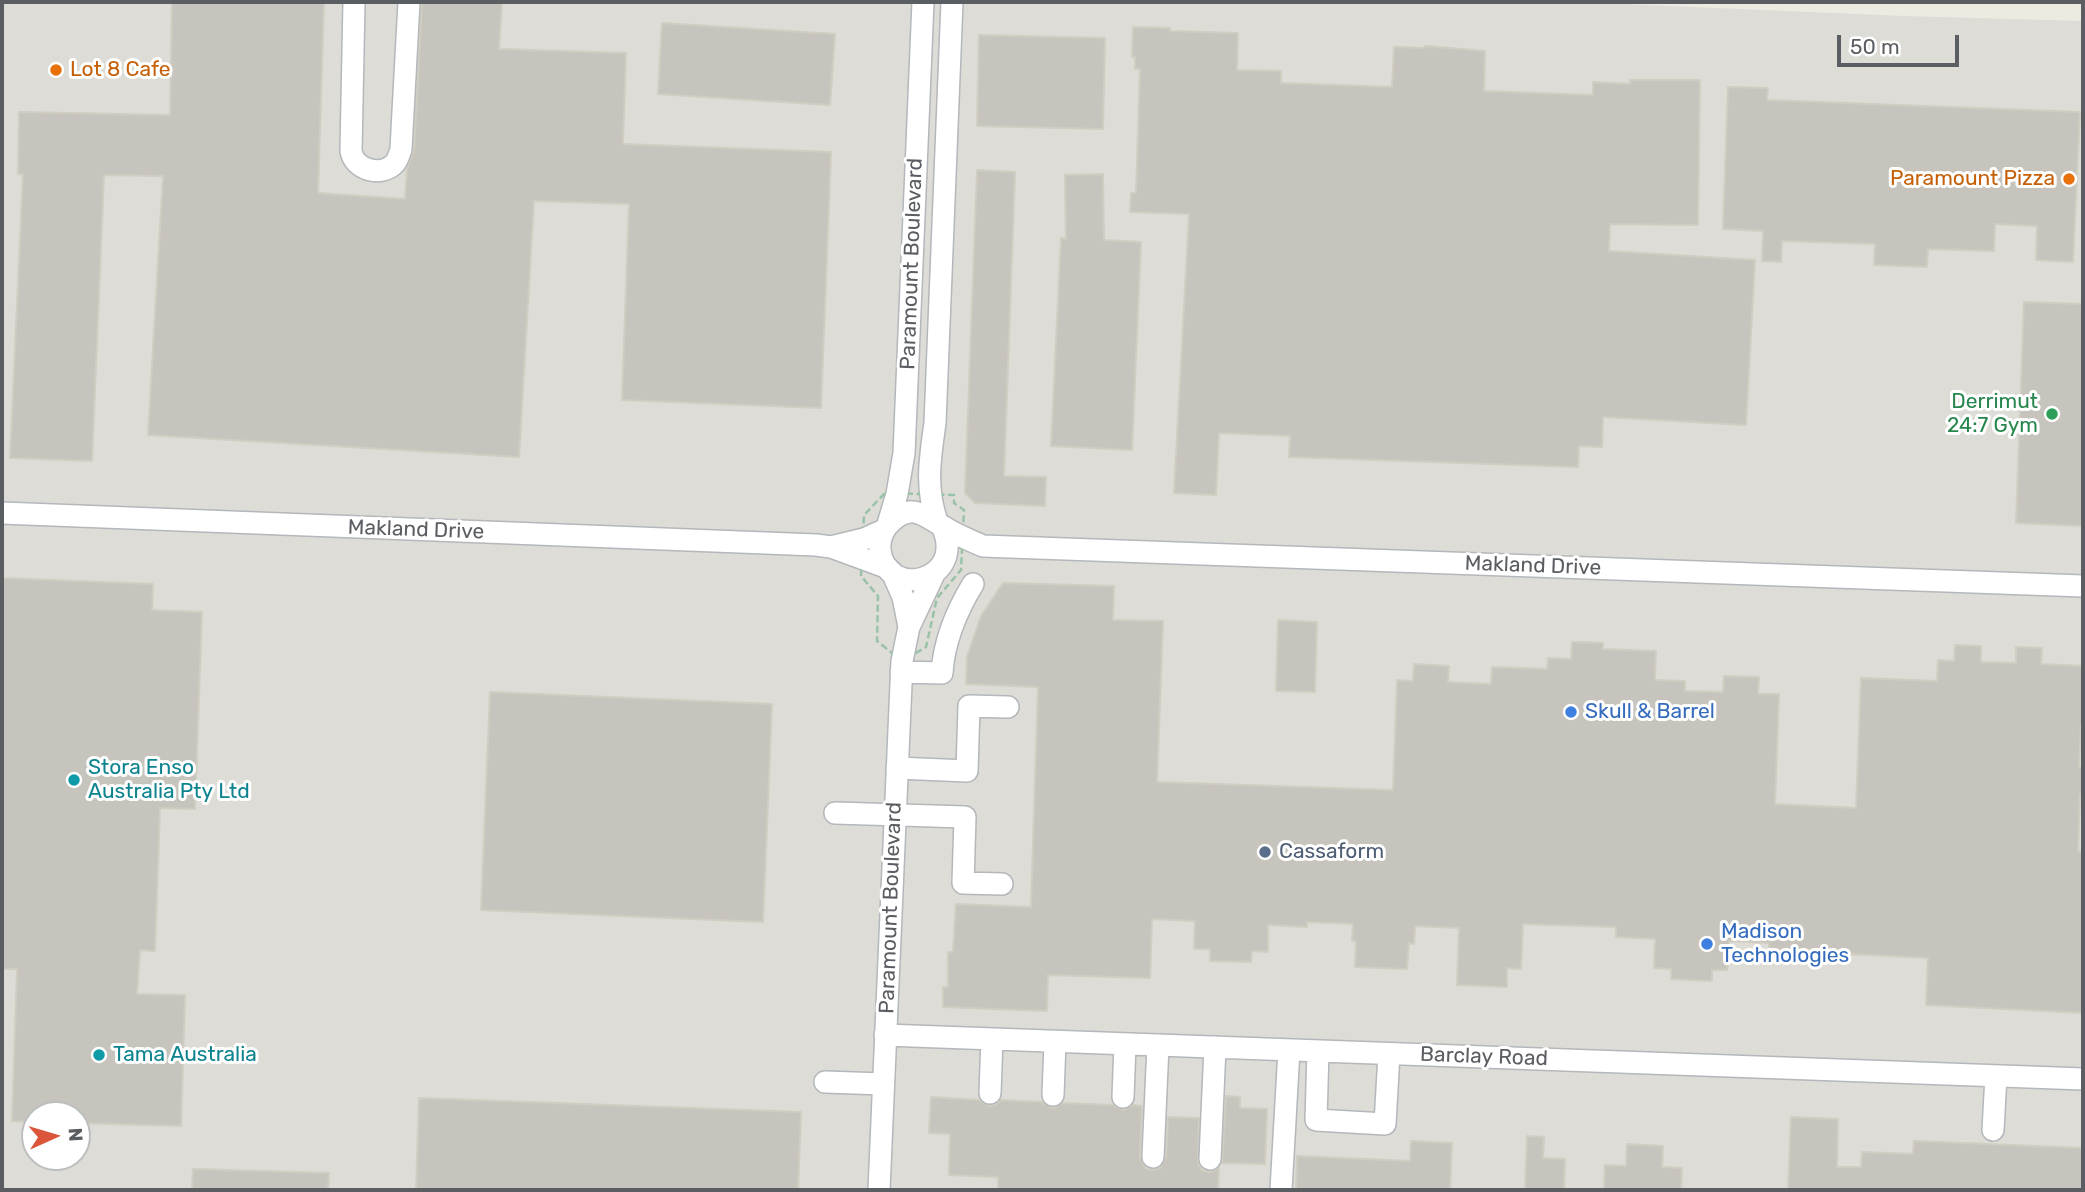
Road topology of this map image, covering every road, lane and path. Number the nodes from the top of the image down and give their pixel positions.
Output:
1 (354, 2) edge
2 (409, 2) edge
3 (952, 2) edge
4 (921, 7) edge
5 (2, 513) edge
6 (939, 524) junction
7 (886, 527) junction
8 (983, 546) junction
9 (831, 547) junction
10 (890, 570) junction
11 (937, 571) junction
12 (973, 584) dead end
13 (2083, 586) edge
14 (909, 626) junction
15 (901, 672) junction
16 (1008, 708) dead end
17 (897, 768) junction
18 (835, 813) dead end
19 (895, 814) junction
20 (1002, 884) dead end
21 (885, 1035) junction
22 (992, 1039) junction
23 (1055, 1042) junction
24 (1125, 1044) junction
25 (1158, 1045) junction
26 (1215, 1048) junction
27 (1289, 1050) junction
28 (1318, 1051) junction
29 (1389, 1054) junction
30 (1996, 1076) junction
31 (2083, 1079) edge
32 (825, 1082) dead end
33 (883, 1084) junction
34 (990, 1093) dead end
35 (1053, 1095) dead end
36 (1124, 1097) dead end
37 (1993, 1130) dead end
38 (1153, 1157) dead end
39 (1210, 1160) dead end
40 (878, 1190) edge
41 (1281, 1190) edge

1 - 2 street
3 - 6 street, Paramount Boulevard
4 - 7 street, Paramount Boulevard
5 - 9 street, Makland Drive
6 - 7 street
6 - 8 street, Makland Drive
6 - 11 street
7 - 9 street, Makland Drive
7 - 10 street
8 - 11 street, Makland Drive
8 - 13 street, Makland Drive
9 - 10 street, Makland Drive
10 - 11 street
10 - 14 street, Paramount Boulevard
11 - 14 street, Paramount Boulevard
12 - 15 street
14 - 15 street, Paramount Boulevard
15 - 17 street, Paramount Boulevard
16 - 17 street
17 - 19 street, Paramount Boulevard
18 - 19 street
19 - 20 street
19 - 21 street, Paramount Boulevard
21 - 22 street, Barclay Road
21 - 33 street, Paramount Boulevard
22 - 23 street, Barclay Road
22 - 34 street
23 - 24 street, Barclay Road
23 - 35 street
24 - 25 street, Barclay Road
24 - 36 street
25 - 26 street, Barclay Road
25 - 38 street
26 - 27 street, Barclay Road
26 - 39 street
27 - 28 street, Barclay Road
27 - 41 street
28 - 29 street, Barclay Road
28 - 29 street
29 - 30 street, Barclay Road
30 - 31 street, Barclay Road
30 - 37 street
32 - 33 street
33 - 40 street, Paramount Boulevard

